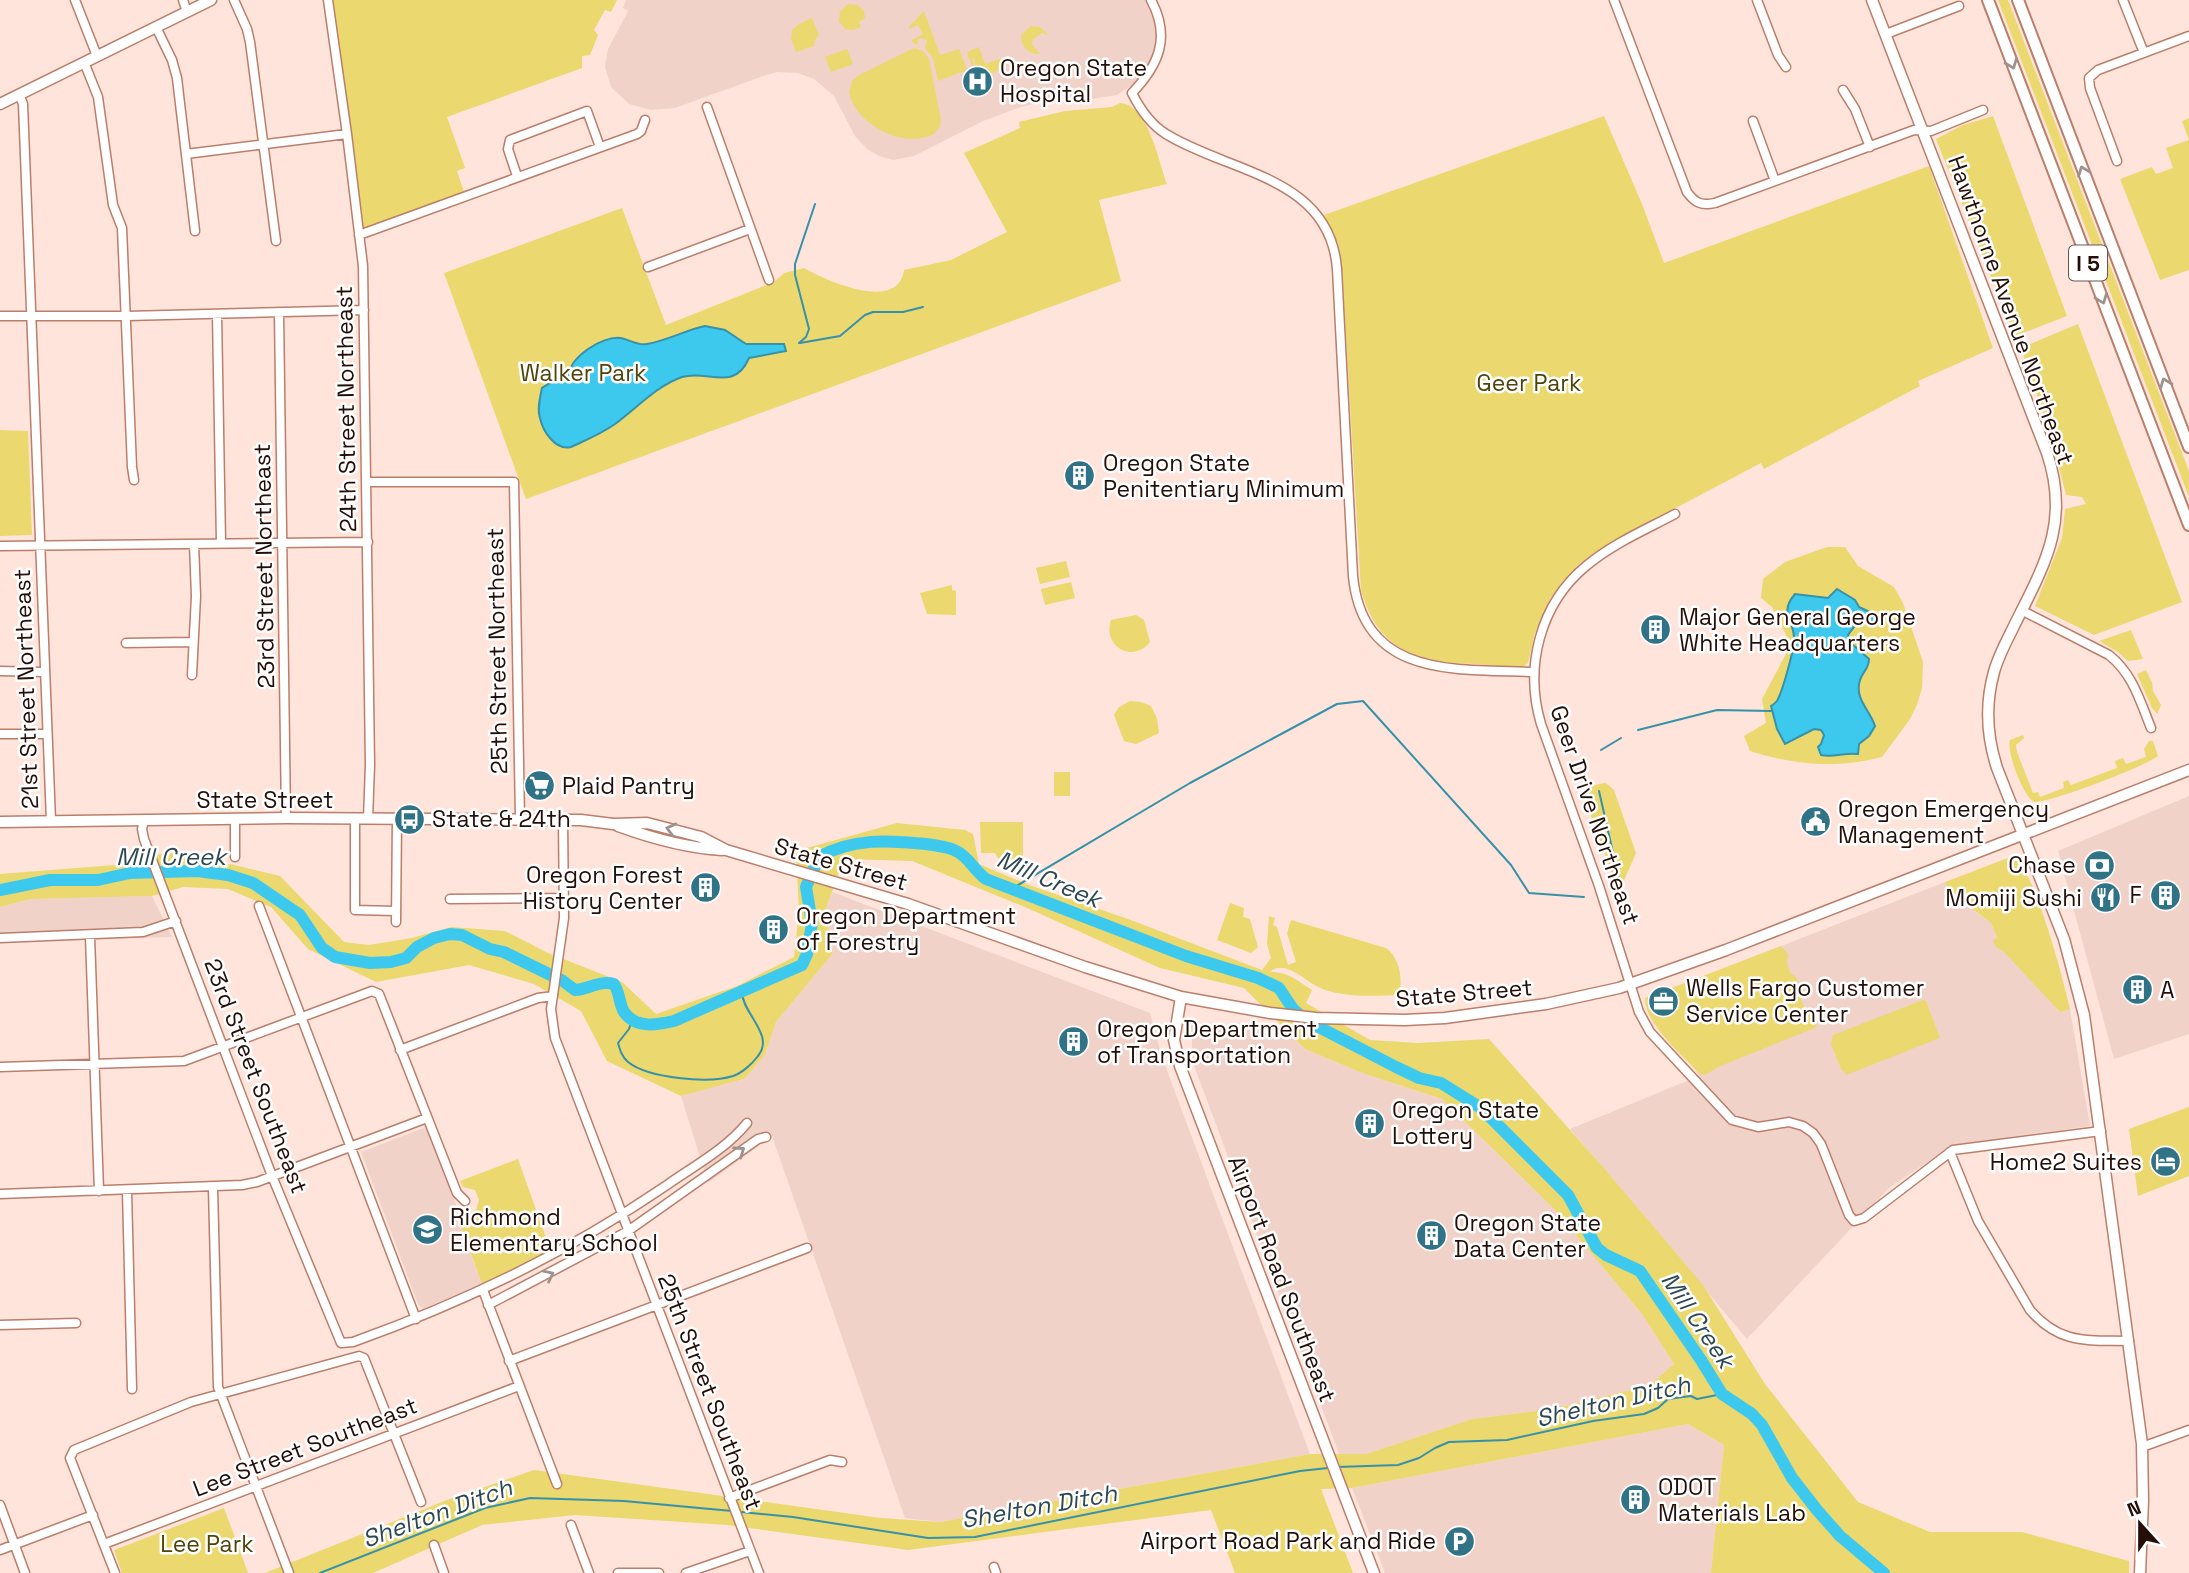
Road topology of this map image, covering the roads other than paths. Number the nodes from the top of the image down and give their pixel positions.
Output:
1 (75, 0) edge
2 (183, 0) edge
3 (211, 0) edge
4 (234, 0) edge
5 (328, 0) edge
6 (1151, 0) edge
7 (1615, 0) edge
8 (1757, 0) edge
9 (1872, 0) edge
10 (1988, 0) edge
11 (2018, 0) edge
12 (2123, 0) edge
13 (1959, 6) dead end
14 (187, 12) junction
15 (156, 27) junction
16 (1886, 34) junction
17 (2189, 36) edge
18 (2144, 52) junction
19 (97, 56) junction
20 (84, 62) junction
21 (1786, 67) dead end
22 (1843, 90) dead end
23 (19, 94) junction
24 (0, 104) edge
25 (707, 107) dead end
26 (1983, 110) dead end
27 (645, 120) dead end
28 (1753, 121) dead end
29 (1923, 130) junction
30 (348, 134) junction
31 (263, 144) junction
32 (600, 146) junction
33 (1870, 147) junction
34 (186, 154) junction
35 (2117, 161) dead end
36 (517, 176) junction
37 (1775, 181) junction
38 (751, 229) junction
39 (195, 231) dead end
40 (359, 234) junction
41 (276, 241) dead end
42 (649, 267) dead end
43 (769, 280) dead end
44 (364, 310) junction
45 (279, 313) junction
46 (217, 314) junction
47 (31, 315) junction
48 (0, 316) edge
49 (127, 316) junction
50 (2189, 447) edge
51 (134, 480) dead end
52 (366, 482) junction
53 (1675, 514) dead end
54 (2189, 525) edge
55 (368, 542) junction
56 (221, 543) junction
57 (282, 543) junction
58 (194, 544) junction
59 (0, 546) edge
60 (39, 546) junction
61 (2021, 610) junction
62 (192, 642) junction
63 (126, 643) dead end
64 (0, 671) edge
65 (44, 672) junction
66 (1534, 672) junction
67 (192, 675) dead end
68 (2151, 729) dead end
69 (0, 734) edge
70 (47, 734) junction
71 (2189, 770) edge
72 (286, 818) junction
73 (235, 819) junction
74 (355, 819) junction
75 (368, 819) junction
76 (397, 819) junction
77 (144, 820) junction
78 (520, 820) junction
79 (563, 820) junction
80 (0, 821) edge
81 (51, 821) junction
82 (2024, 835) junction
83 (235, 857) dead end
84 (564, 898) junction
85 (450, 900) dead end
86 (259, 906) dead end
87 (396, 911) junction
88 (176, 921) junction
89 (396, 922) dead end
90 (90, 936) junction
91 (0, 938) edge
92 (1630, 984) junction
93 (553, 996) junction
94 (1181, 997) junction
95 (302, 1018) junction
96 (223, 1046) junction
97 (400, 1050) junction
98 (94, 1064) junction
99 (0, 1067) edge
100 (427, 1118) junction
101 (747, 1123) dead end
102 (2101, 1131) junction
103 (766, 1137) dead end
104 (351, 1146) junction
105 (1950, 1152) junction
106 (272, 1176) junction
107 (213, 1188) junction
108 (99, 1191) junction
109 (127, 1191) junction
110 (0, 1194) edge
111 (465, 1201) dead end
112 (622, 1216) junction
113 (628, 1231) junction
114 (807, 1248) dead end
115 (483, 1290) junction
116 (656, 1305) junction
117 (488, 1306) junction
118 (416, 1319) junction
119 (76, 1323) dead end
120 (0, 1325) edge
121 (2129, 1341) junction
122 (509, 1361) junction
123 (519, 1386) junction
124 (132, 1389) dead end
125 (221, 1393) junction
126 (2189, 1430) edge
127 (393, 1435) junction
128 (2142, 1447) junction
129 (842, 1462) dead end
130 (556, 1484) dead end
131 (256, 1486) junction
132 (729, 1497) junction
133 (421, 1502) dead end
134 (0, 1505) edge
135 (93, 1515) junction
136 (571, 1525) dead end
137 (104, 1544) junction
138 (14, 1545) junction
139 (434, 1545) dead end
140 (0, 1550) edge
141 (750, 1551) junction
142 (25, 1573) edge
143 (115, 1573) edge
144 (289, 1573) edge
145 (444, 1573) edge
146 (589, 1573) edge
147 (618, 1573) edge
148 (659, 1573) edge
149 (686, 1573) edge
150 (759, 1573) edge
151 (1374, 1573) edge
152 (2140, 1573) edge

1 - 19 street
2 - 14 street
3 - 14 main road
4 - 31 street
5 - 30 street, 24th Street Northeast
6 - 66 street
7 - 37 street
8 - 21 street
9 - 16 main road, Hawthorne Avenue Northeast
10 -> 54 highway, I 5
50 -> 11 highway, I 5
12 - 18 street
13 - 16 street
14 - 15 main road
15 - 19 main road
15 - 34 street
16 - 29 main road, Hawthorne Avenue Northeast
17 - 18 street
18 - 35 street
19 - 20 main road
20 - 23 main road
20 - 49 street
22 - 33 street
23 - 24 main road
23 - 47 street, 21st Street Northeast
25 - 38 street
26 - 29 street
27 - 32 street
28 - 37 street
29 - 33 street
29 - 61 main road, Hawthorne Avenue Northeast
30 - 31 street
30 - 40 street, 24th Street Northeast
31 - 34 street
31 - 41 street
32 - 36 street
32 - 36 street
33 - 37 street
34 - 39 street
36 - 40 street
38 - 42 street
38 - 43 street
40 - 44 street, 24th Street Northeast
44 - 45 street
44 - 52 street, 24th Street Northeast
45 - 46 street
45 - 57 street, 23rd Street Northeast
46 - 49 street
46 - 56 street
47 - 48 street
47 - 49 street
47 - 60 street, 21st Street Northeast
49 - 51 street
52 - 55 street, 24th Street Northeast
52 - 78 street, 25th Street Northeast
53 - 66 street, Geer Drive Northeast
55 - 57 street
55 - 75 street, 24th Street Northeast
56 - 57 street
56 - 58 street
57 - 72 street, 23rd Street Northeast
58 - 60 street
58 - 62 street
59 - 60 street
60 - 65 street, 21st Street Northeast
61 - 68 street
61 - 82 main road, Hawthorne Avenue Northeast
62 - 63 street
62 - 67 street
64 - 65 street
65 - 70 street, 21st Street Northeast
66 - 92 street, Geer Drive Northeast
69 - 70 street
70 - 81 street, 21st Street Northeast
71 - 82 main road, State Street
72 - 73 main road, State Street
72 - 74 main road, State Street
73 - 77 main road, State Street
73 - 83 street
74 - 75 main road, State Street
74 - 87 street
75 - 76 main road, State Street
76 - 78 main road, State Street
76 - 87 street
77 - 81 main road, State Street
77 - 88 street, 23rd Street Southeast
78 - 79 main road, State Street
79 - 84 street, 25th Street Southeast
79 - 94 main road, State Street
80 - 81 main road, State Street
82 - 92 main road, State Street
82 - 102 main road, Hawthorne Avenue Northeast
84 - 85 street
84 - 93 street, 25th Street Southeast
86 - 95 street
87 - 89 street
88 - 90 street
88 - 96 street, 23rd Street Southeast
90 - 91 street
90 - 98 street
92 - 94 main road, State Street
92 - 105 street, Geer Drive Northeast
93 - 97 street
93 - 112 street, 25th Street Southeast
94 - 151 main road, Airport Road Southeast
95 - 96 street
95 - 97 street
95 - 104 street
96 - 98 street
96 - 106 street, 23rd Street Southeast
97 - 100 street
98 - 99 street
98 - 108 street
100 - 104 street
100 - 111 street
101 - 112 street
102 - 105 street
102 - 121 main road, Hawthorne Avenue Northeast
113 -> 103 street
104 - 106 street
104 - 118 street
105 - 121 street
106 - 107 street
106 - 118 street, 23rd Street Southeast
107 - 109 street
107 - 125 street
108 - 109 street
108 - 110 street
109 - 124 street
112 - 113 street, 25th Street Southeast
112 - 115 street
113 - 116 street, 25th Street Southeast
117 -> 113 street
114 - 116 street
115 - 117 street
115 - 118 street
116 - 122 street
116 - 132 street, 25th Street Southeast
117 - 122 street
119 - 120 street
121 - 128 main road, Hawthorne Avenue Northeast
122 - 123 street
123 - 127 street, Lee Street Southeast
123 - 130 street
125 - 127 street
125 - 131 street
125 - 135 street
126 - 128 street
127 - 131 street, Lee Street Southeast
127 - 133 street
128 - 152 main road, Hawthorne Avenue Northeast
129 - 132 street
131 - 137 street, Lee Street Southeast
131 - 144 street
132 - 141 street, 25th Street Southeast
134 - 138 street
135 - 137 street
135 - 138 street
136 - 146 street
137 - 143 street
138 - 140 street
138 - 142 street
139 - 145 street
141 - 149 street
141 - 150 street, 25th Street Southeast
147 - 148 street

